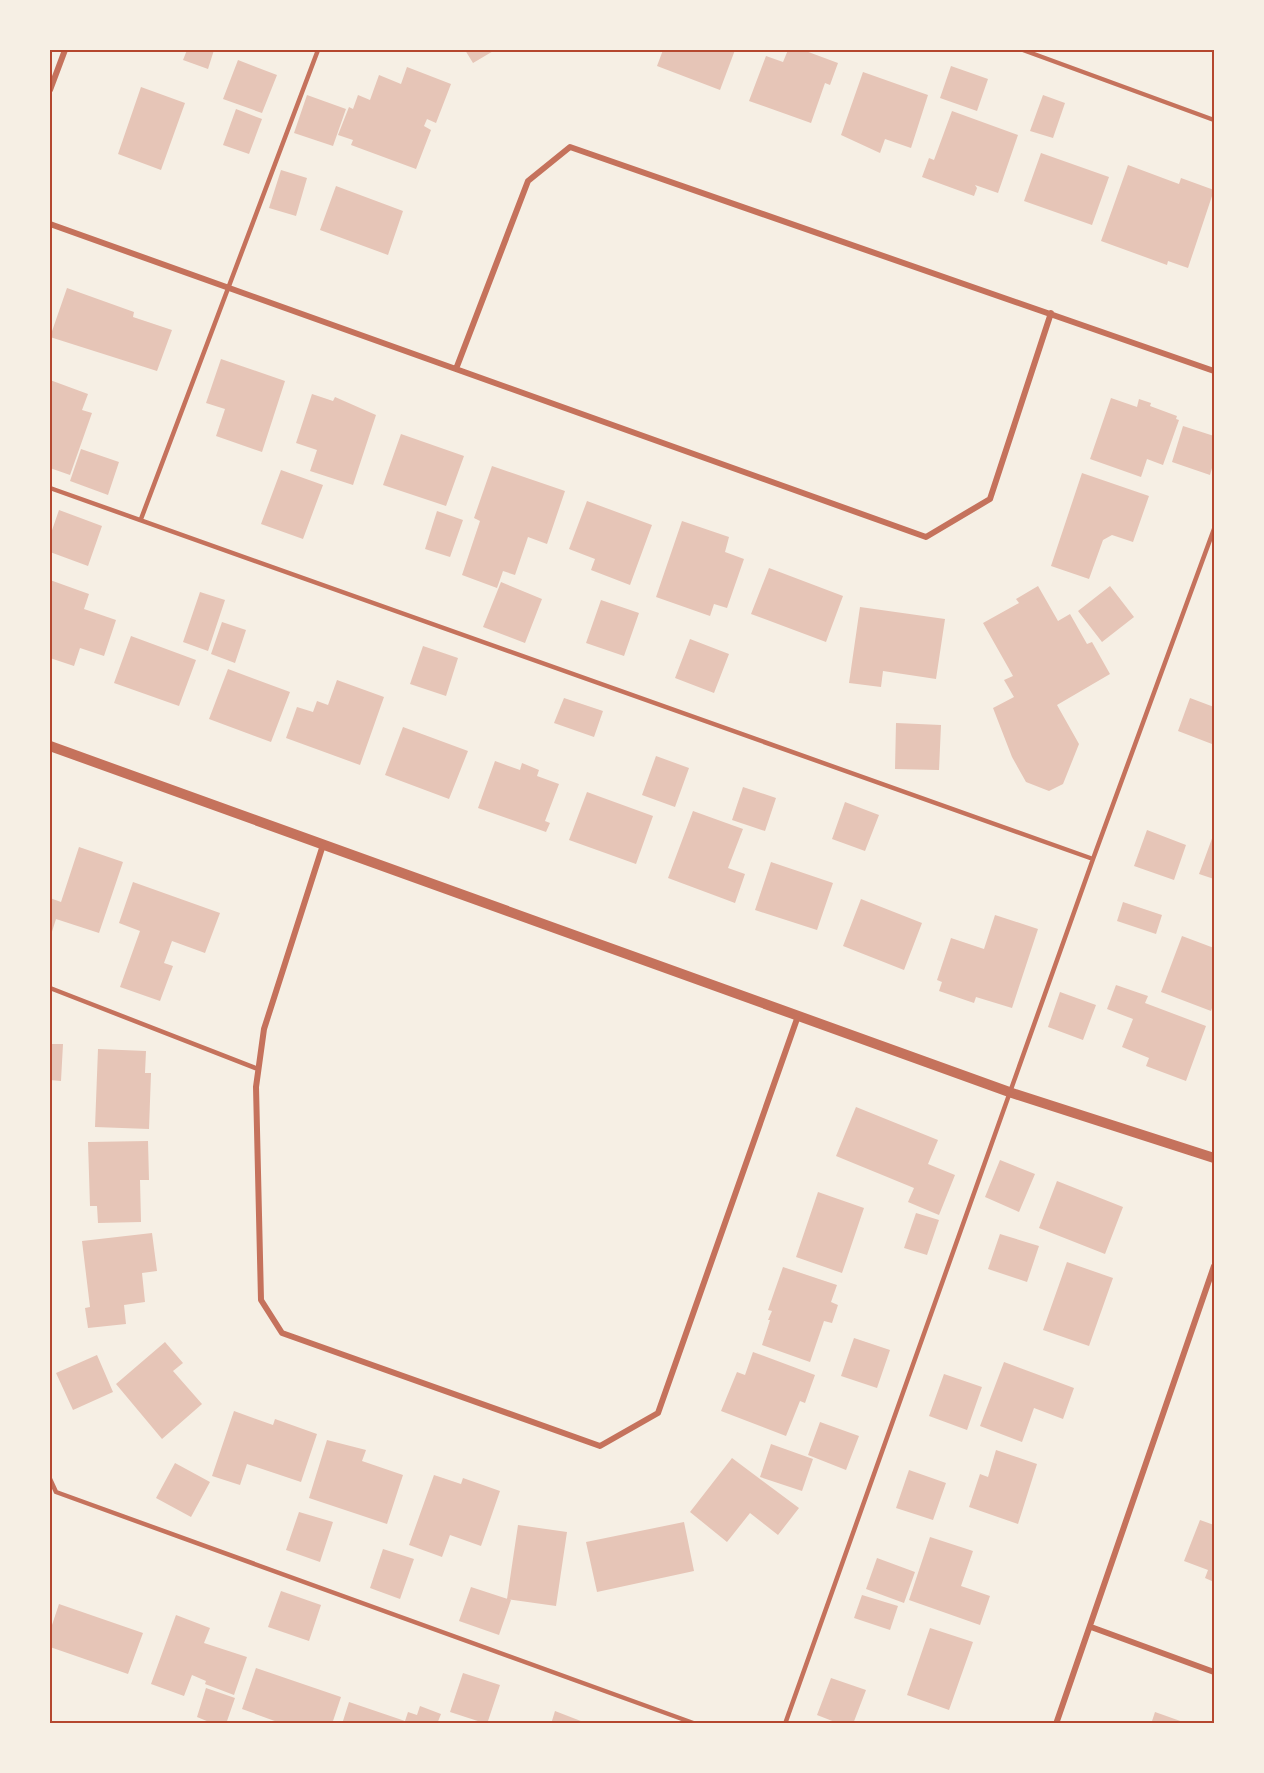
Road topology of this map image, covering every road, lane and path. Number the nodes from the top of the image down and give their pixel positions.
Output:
1 (65, 50) edge
2 (318, 50) edge
3 (1023, 50) edge
4 (50, 90) edge
5 (1215, 120) edge
6 (50, 224) edge
7 (228, 288) junction
8 (1051, 313) junction
9 (456, 369) junction
10 (1215, 371) edge
11 (50, 488) edge
12 (141, 519) junction
13 (1215, 529) edge
14 (50, 747) edge
15 (323, 845) junction
16 (1093, 859) junction
17 (50, 988) edge
18 (798, 1016) junction
19 (258, 1069) junction
20 (1012, 1093) junction
21 (1215, 1158) edge
22 (1215, 1266) edge
23 (50, 1479) edge
24 (1091, 1627) junction
25 (1215, 1672) edge
26 (696, 1724) edge
27 (785, 1724) edge
28 (1056, 1724) edge

1 - 4 street
2 - 7 lane
3 - 5 lane
6 - 7 street
7 - 9 street
7 - 12 lane
8 - 9 street
8 - 9 street
8 - 10 street
11 - 12 lane
12 - 16 lane
13 - 16 lane
14 - 15 street
15 - 18 street
15 - 19 street
16 - 20 lane
17 - 19 lane
18 - 19 street
18 - 20 street
20 - 21 street
20 - 27 lane
22 - 24 street
23 - 26 lane
24 - 25 street
24 - 28 street

